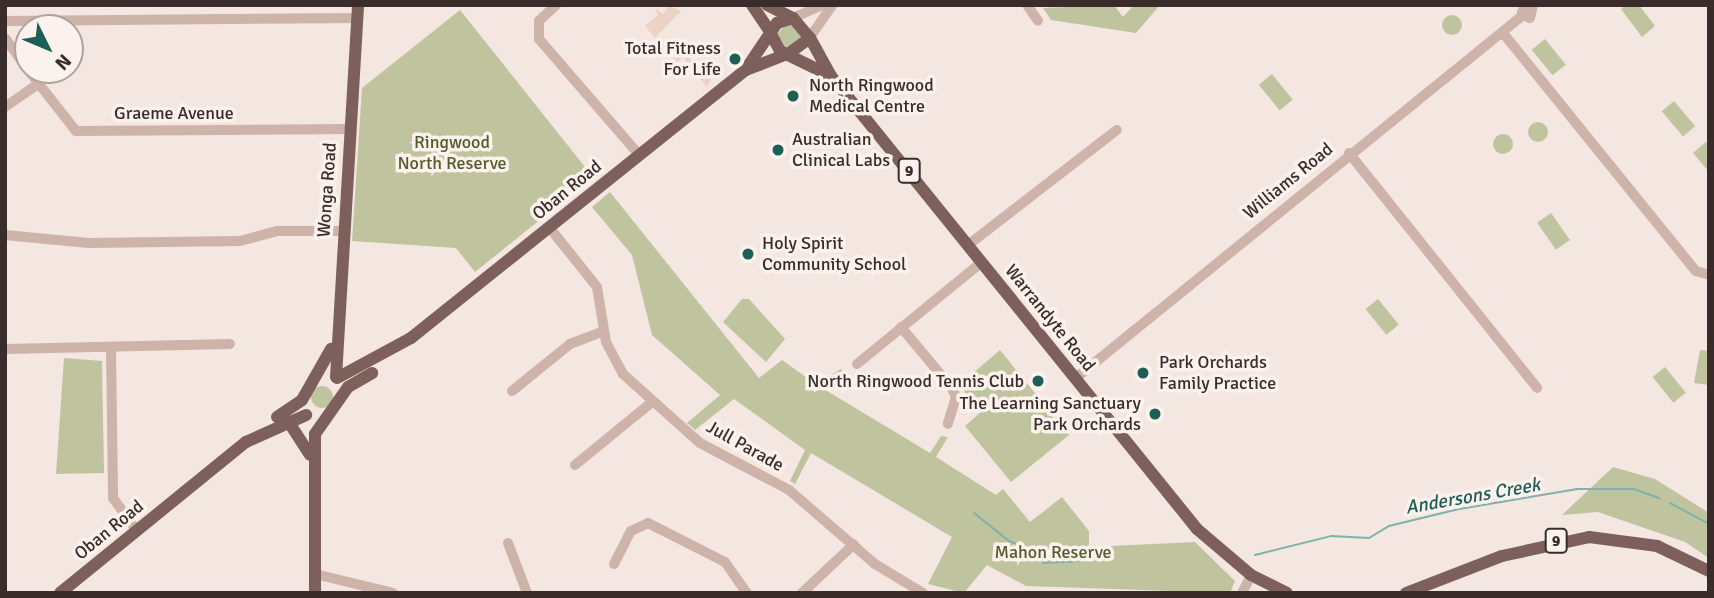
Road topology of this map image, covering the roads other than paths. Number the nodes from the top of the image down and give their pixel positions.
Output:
1 (556, 5) edge
2 (752, 5) edge
3 (767, 5) edge
4 (822, 5) edge
5 (832, 5) edge
6 (1027, 5) edge
7 (1529, 7) edge
8 (358, 12) edge
9 (793, 18) junction
10 (5, 21) edge
11 (1038, 21) dead end
12 (1503, 33) junction
13 (771, 34) junction
14 (810, 38) junction
15 (787, 54) junction
16 (746, 70) junction
17 (831, 76) junction
18 (38, 84) joint
19 (5, 107) edge
20 (349, 129) junction
21 (1117, 130) dead end
22 (1349, 153) junction
23 (639, 155) junction
24 (549, 227) junction
25 (341, 231) junction
26 (5, 235) edge
27 (968, 245) junction
28 (982, 262) junction
29 (1709, 275) edge
30 (901, 327) junction
31 (604, 331) junction
32 (411, 338) junction
33 (334, 341) junction
34 (230, 344) dead end
35 (5, 349) edge
36 (111, 350) junction
37 (857, 364) dead end
38 (352, 373) junction
39 (1077, 377) junction
40 (336, 378) junction
41 (1537, 388) dead end
42 (512, 391) dead end
43 (340, 398) junction
44 (303, 400) junction
45 (652, 402) junction
46 (307, 415) junction
47 (288, 421) junction
48 (948, 424) dead end
49 (246, 442) junction
50 (311, 458) junction
51 (575, 465) dead end
52 (137, 531) junction
53 (508, 542) dead end
54 (854, 544) junction
55 (614, 564) dead end
56 (1709, 571) edge
57 (315, 574) junction
58 (1251, 575) junction
59 (60, 593) edge
60 (315, 593) edge
61 (393, 593) edge
62 (527, 593) edge
63 (747, 593) edge
64 (802, 593) edge
65 (923, 593) edge
66 (1242, 593) edge
67 (1287, 593) edge
68 (1406, 593) edge

1 - 23 street
2 - 13 main road, 9
3 - 9 main road, 9
4 - 9 street
5 - 14 street
6 - 11 street
7 - 12 street, Williams Road
8 - 10 street
8 - 20 main road, Wonga Road
9 - 13 main road
9 - 14 main road, 9
12 - 22 street, Williams Road
12 - 29 street
13 - 15 main road, 9
13 - 16 main road, Oban Road
14 - 15 main road, Oban Road
14 - 17 main road, Warrandyte Road / 9
15 - 16 main road, Oban Road
15 - 17 main road, Warrandyte Road / 9
16 - 23 main road, Oban Road
17 - 27 main road, Warrandyte Road / 9
18 - 19 street
18 - 20 street, Graeme Avenue
20 - 25 main road, Wonga Road
21 - 27 street
22 - 39 street, Williams Road
22 - 41 street
23 - 24 main road, Oban Road
24 - 31 street, Jull Parade
24 - 32 main road, Oban Road
25 - 26 street
25 - 33 main road, Wonga Road
27 - 28 main road, Warrandyte Road / 9
28 - 30 street
28 - 39 main road, Warrandyte Road / 9
30 - 37 street
30 - 48 street
31 - 42 street
31 - 45 street, Jull Parade
32 - 38 main road, Oban Road
32 - 43 main road, Oban Road
33 - 38 main road
33 - 40 main road, Wonga Road
33 - 44 main road
34 - 36 street
35 - 36 street
36 - 52 street
38 - 40 main road, Oban Road
39 - 58 main road, Warrandyte Road / 9
40 - 43 main road, Wonga Road
40 - 44 main road, Oban Road
43 - 46 main road, Oban Road
43 - 50 main road
44 - 46 main road
44 - 49 main road, Oban Road
45 - 51 street
45 - 54 street, Jull Parade
46 - 47 main road, Oban Road
46 - 50 main road
47 - 49 main road, Oban Road
47 - 50 main road
49 - 52 main road, Oban Road
50 - 57 main road
52 - 59 main road, Oban Road
53 - 62 street
54 - 64 street
54 - 65 street, Jull Parade
55 - 63 street
56 - 68 main road, 9
57 - 60 main road
57 - 61 street
58 - 66 street
58 - 67 main road, 9

